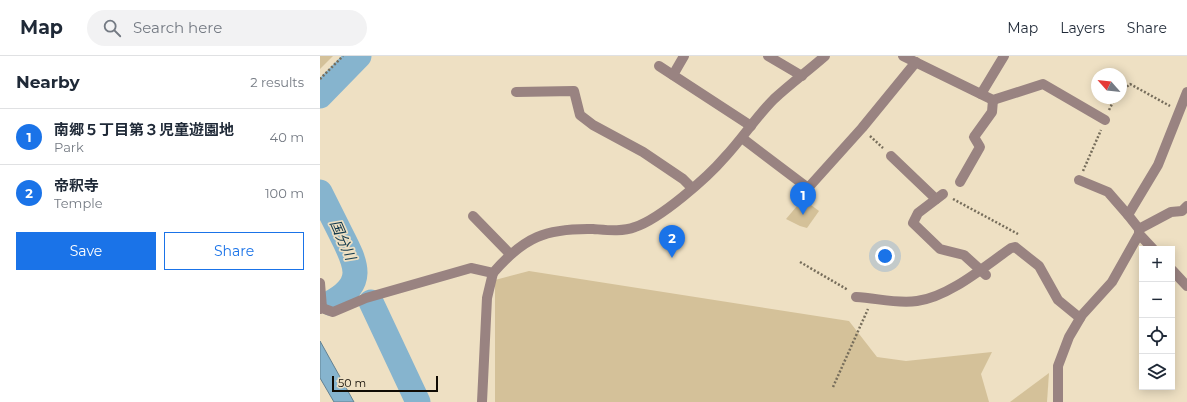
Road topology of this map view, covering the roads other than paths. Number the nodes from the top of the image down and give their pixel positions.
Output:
1 (684, 56) edge
2 (768, 56) edge
3 (825, 56) edge
4 (903, 56) edge
5 (1004, 56) edge
6 (916, 62) junction
7 (659, 66) dead end
8 (673, 75) junction
9 (802, 76) junction
10 (516, 92) dead end
11 (1187, 92) edge
12 (981, 94) junction
13 (993, 100) junction
14 (1182, 109) edge
15 (1105, 120) road end
16 (751, 126) junction
17 (742, 138) junction
18 (891, 156) road end
19 (1079, 180) road end
20 (960, 182) dead end
21 (692, 188) junction
22 (1187, 206) edge
23 (1128, 215) junction
24 (473, 216) dead end
25 (1139, 231) junction
26 (1151, 246) edge
27 (510, 254) junction
28 (983, 272) junction
29 (493, 273) junction
30 (1175, 273) edge
31 (320, 283) edge
32 (1187, 286) edge
33 (856, 297) road end
34 (321, 309) edge
35 (1080, 318) junction
36 (482, 402) edge
37 (1058, 402) edge

1 - 8 street
2 - 9 street
3 - 9 street
4 - 6 street
5 - 12 street
6 - 12 street
6 - 17 street
7 - 8 street
8 - 16 street
9 - 16 street
10 - 21 street
11 - 14 street
12 - 13 street
13 - 15 street
13 - 20 street
14 - 23 street
16 - 17 street
17 - 21 street
18 - 28 street
19 - 23 street
21 - 27 street
22 - 25 street
23 - 25 street
24 - 27 street
25 - 26 street
25 - 35 street
27 - 29 street
28 - 33 street
28 - 35 street
29 - 34 street
29 - 36 street
30 - 32 street
31 - 34 street
35 - 37 street

